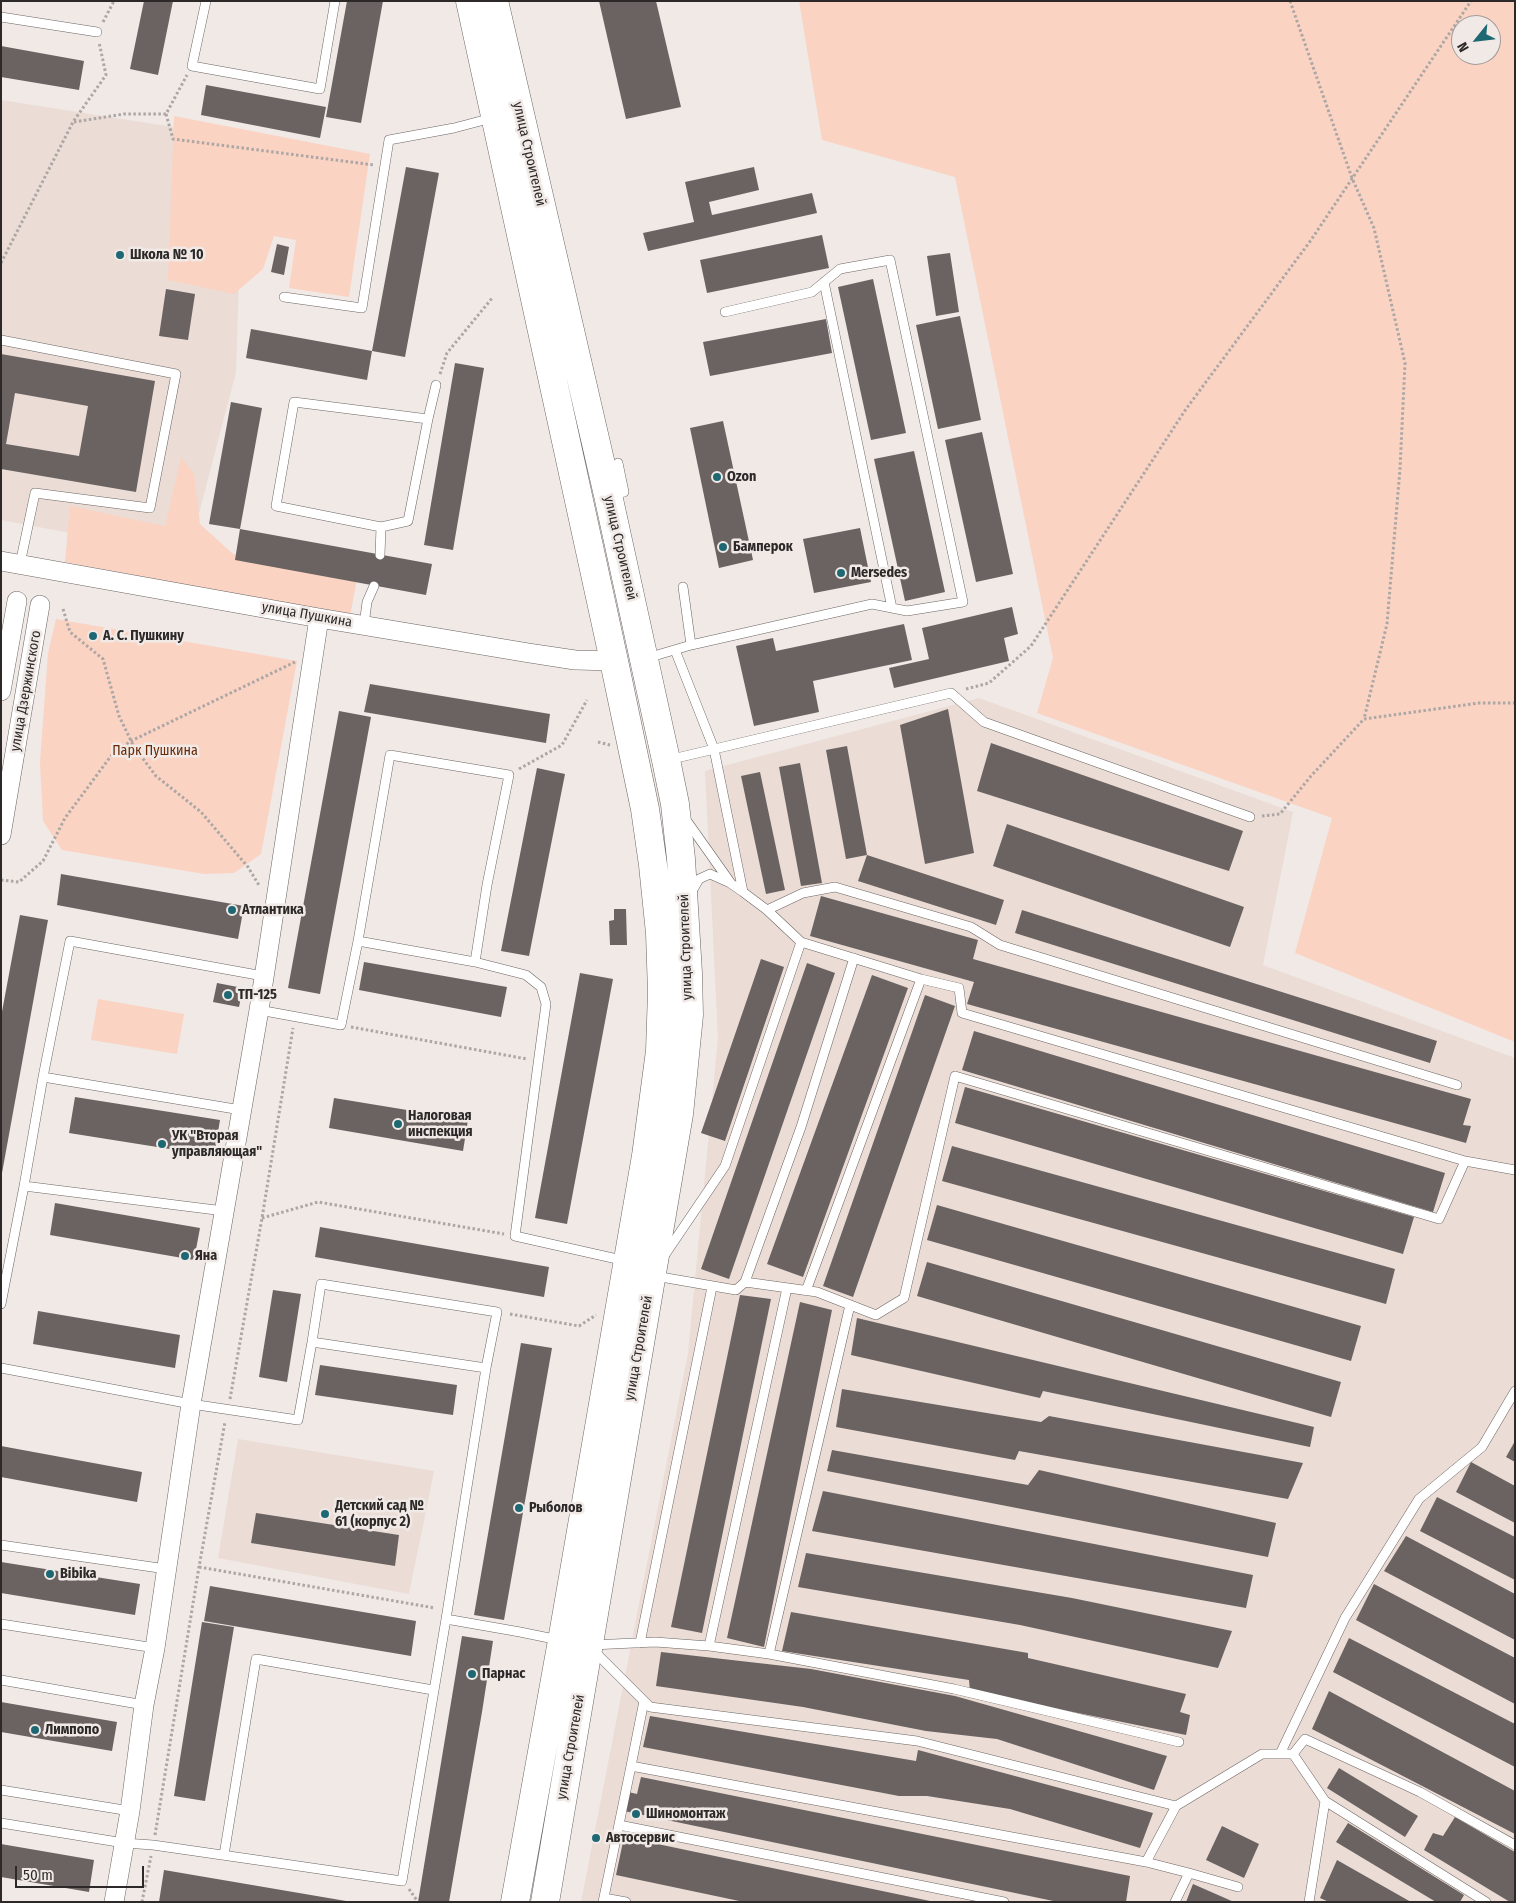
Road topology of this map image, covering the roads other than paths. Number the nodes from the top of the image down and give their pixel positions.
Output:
1 (206, 1) edge
2 (335, 1) edge
3 (470, 1) edge
4 (494, 1) edge
5 (1, 17) edge
6 (97, 32) road end
7 (494, 117) junction
8 (824, 282) junction
9 (284, 297) dead end
10 (726, 312) dead end
11 (1, 340) edge
12 (436, 385) road end
13 (428, 419) junction
14 (618, 463) dead end
15 (608, 495) junction
16 (381, 527) junction
17 (380, 555) dead end
18 (10, 562) edge
19 (374, 586) dead end
20 (683, 588) dead end
21 (17, 601) dead end
22 (40, 605) dead end
23 (892, 608) junction
24 (319, 618) junction
25 (364, 625) junction
26 (692, 645) junction
27 (675, 650) junction
28 (645, 658) junction
29 (614, 661) junction
30 (1, 691) edge
31 (714, 749) junction
32 (666, 760) junction
33 (675, 804) junction
34 (1250, 817) road end
35 (1, 835) edge
36 (730, 883) junction
37 (742, 892) junction
38 (685, 903) junction
39 (767, 910) junction
40 (358, 941) junction
41 (801, 942) junction
42 (854, 958) junction
43 (475, 962) junction
44 (262, 976) junction
45 (921, 979) junction
46 (259, 1010) junction
47 (43, 1077) junction
48 (1457, 1085) dead end
49 (240, 1110) junction
50 (1465, 1161) junction
51 (1515, 1170) edge
52 (24, 1186) junction
53 (224, 1211) junction
54 (640, 1269) junction
55 (745, 1282) junction
56 (712, 1286) junction
57 (787, 1288) junction
58 (806, 1291) junction
59 (1, 1304) edge
60 (850, 1305) junction
61 (312, 1342) junction
62 (1, 1368) edge
63 (486, 1368) junction
64 (1515, 1391) edge
65 (192, 1404) junction
66 (1, 1545) edge
67 (166, 1569) junction
68 (447, 1615) junction
69 (1, 1624) edge
70 (575, 1643) junction
71 (640, 1643) junction
72 (709, 1646) junction
73 (155, 1648) junction
74 (769, 1654) junction
75 (1, 1680) edge
76 (433, 1690) junction
77 (644, 1701) junction
78 (144, 1705) junction
79 (1179, 1742) dead end
80 (1280, 1754) junction
81 (1293, 1754) junction
82 (631, 1766) junction
83 (1, 1790) edge
84 (1324, 1801) junction
85 (1176, 1806) junction
86 (130, 1811) junction
87 (1, 1823) edge
88 (619, 1825) junction
89 (124, 1843) junction
90 (1515, 1845) edge
91 (224, 1855) junction
92 (1146, 1862) junction
93 (1189, 1873) junction
94 (1238, 1887) dead end
95 (603, 1900) edge
96 (114, 1902) edge
97 (515, 1902) edge
98 (545, 1902) edge
99 (626, 1902) edge
100 (1004, 1902) edge
101 (1175, 1902) edge
102 (1309, 1902) edge
103 (1486, 1902) edge

1 - 2 lane
3 - 7 main road, улица Строителей
4 - 15 main road, улица Строителей
5 - 6 lane
7 - 9 lane
7 - 29 main road, улица Строителей
8 - 10 lane
8 - 23 lane
8 - 23 lane
11 - 18 lane
12 - 13 lane
13 - 16 lane
13 - 16 lane
14 - 15 lane
15 - 28 main road, улица Строителей
16 - 17 lane
18 - 24 street, улица Пушкина
19 - 25 lane
20 - 26 lane
21 - 30 street, улица Дзержинского
22 - 35 street, улица Дзержинского
23 - 26 lane
24 - 25 street, улица Пушкина
24 - 44 street
25 - 29 street, улица Пушкина
26 - 27 lane
27 - 28 lane
27 - 31 lane
28 - 29 main road
28 - 32 main road, улица Строителей
29 - 54 main road, улица Строителей
31 - 32 lane
31 - 34 lane
31 - 37 lane
32 - 33 main road, улица Строителей
33 - 36 lane
33 - 38 main road, улица Строителей
36 - 37 lane
36 - 38 lane
37 - 39 lane
38 - 54 main road, улица Строителей
39 - 41 lane
39 - 48 lane
40 - 43 lane
40 - 43 lane
40 - 46 lane
41 - 42 lane
41 - 54 lane
42 - 45 lane
42 - 55 lane
43 - 54 lane
44 - 46 street
44 - 47 lane
45 - 50 lane
45 - 58 lane
46 - 49 street
47 - 49 lane
47 - 52 lane
49 - 53 street
50 - 51 lane
50 - 60 lane
52 - 53 lane
52 - 59 lane
53 - 65 street
54 - 56 lane
54 - 70 main road, улица Строителей
55 - 56 lane
55 - 57 lane
56 - 71 lane
57 - 58 lane
57 - 72 lane
58 - 60 lane
60 - 74 lane
61 - 63 lane
61 - 63 lane
61 - 65 lane
62 - 65 lane
63 - 68 lane
64 - 80 lane
65 - 67 street
66 - 67 lane
67 - 73 street
68 - 70 lane
68 - 76 lane
69 - 73 lane
70 - 71 lane
70 - 77 lane
70 - 97 main road, улица Строителей
70 - 98 main road, улица Строителей
71 - 72 lane
72 - 74 lane
73 - 78 street
74 - 79 lane
75 - 78 lane
76 - 91 lane
76 - 91 lane
77 - 82 lane
77 - 85 lane
78 - 86 street
80 - 81 lane
80 - 85 lane
81 - 84 lane
81 - 90 lane
82 - 88 lane
82 - 92 lane
83 - 86 lane
84 - 102 lane
84 - 103 lane
85 - 92 lane
86 - 89 street
87 - 89 lane
88 - 95 lane
88 - 100 lane
89 - 91 lane
89 - 96 street
92 - 93 lane
93 - 94 lane
93 - 101 lane
95 - 99 lane

